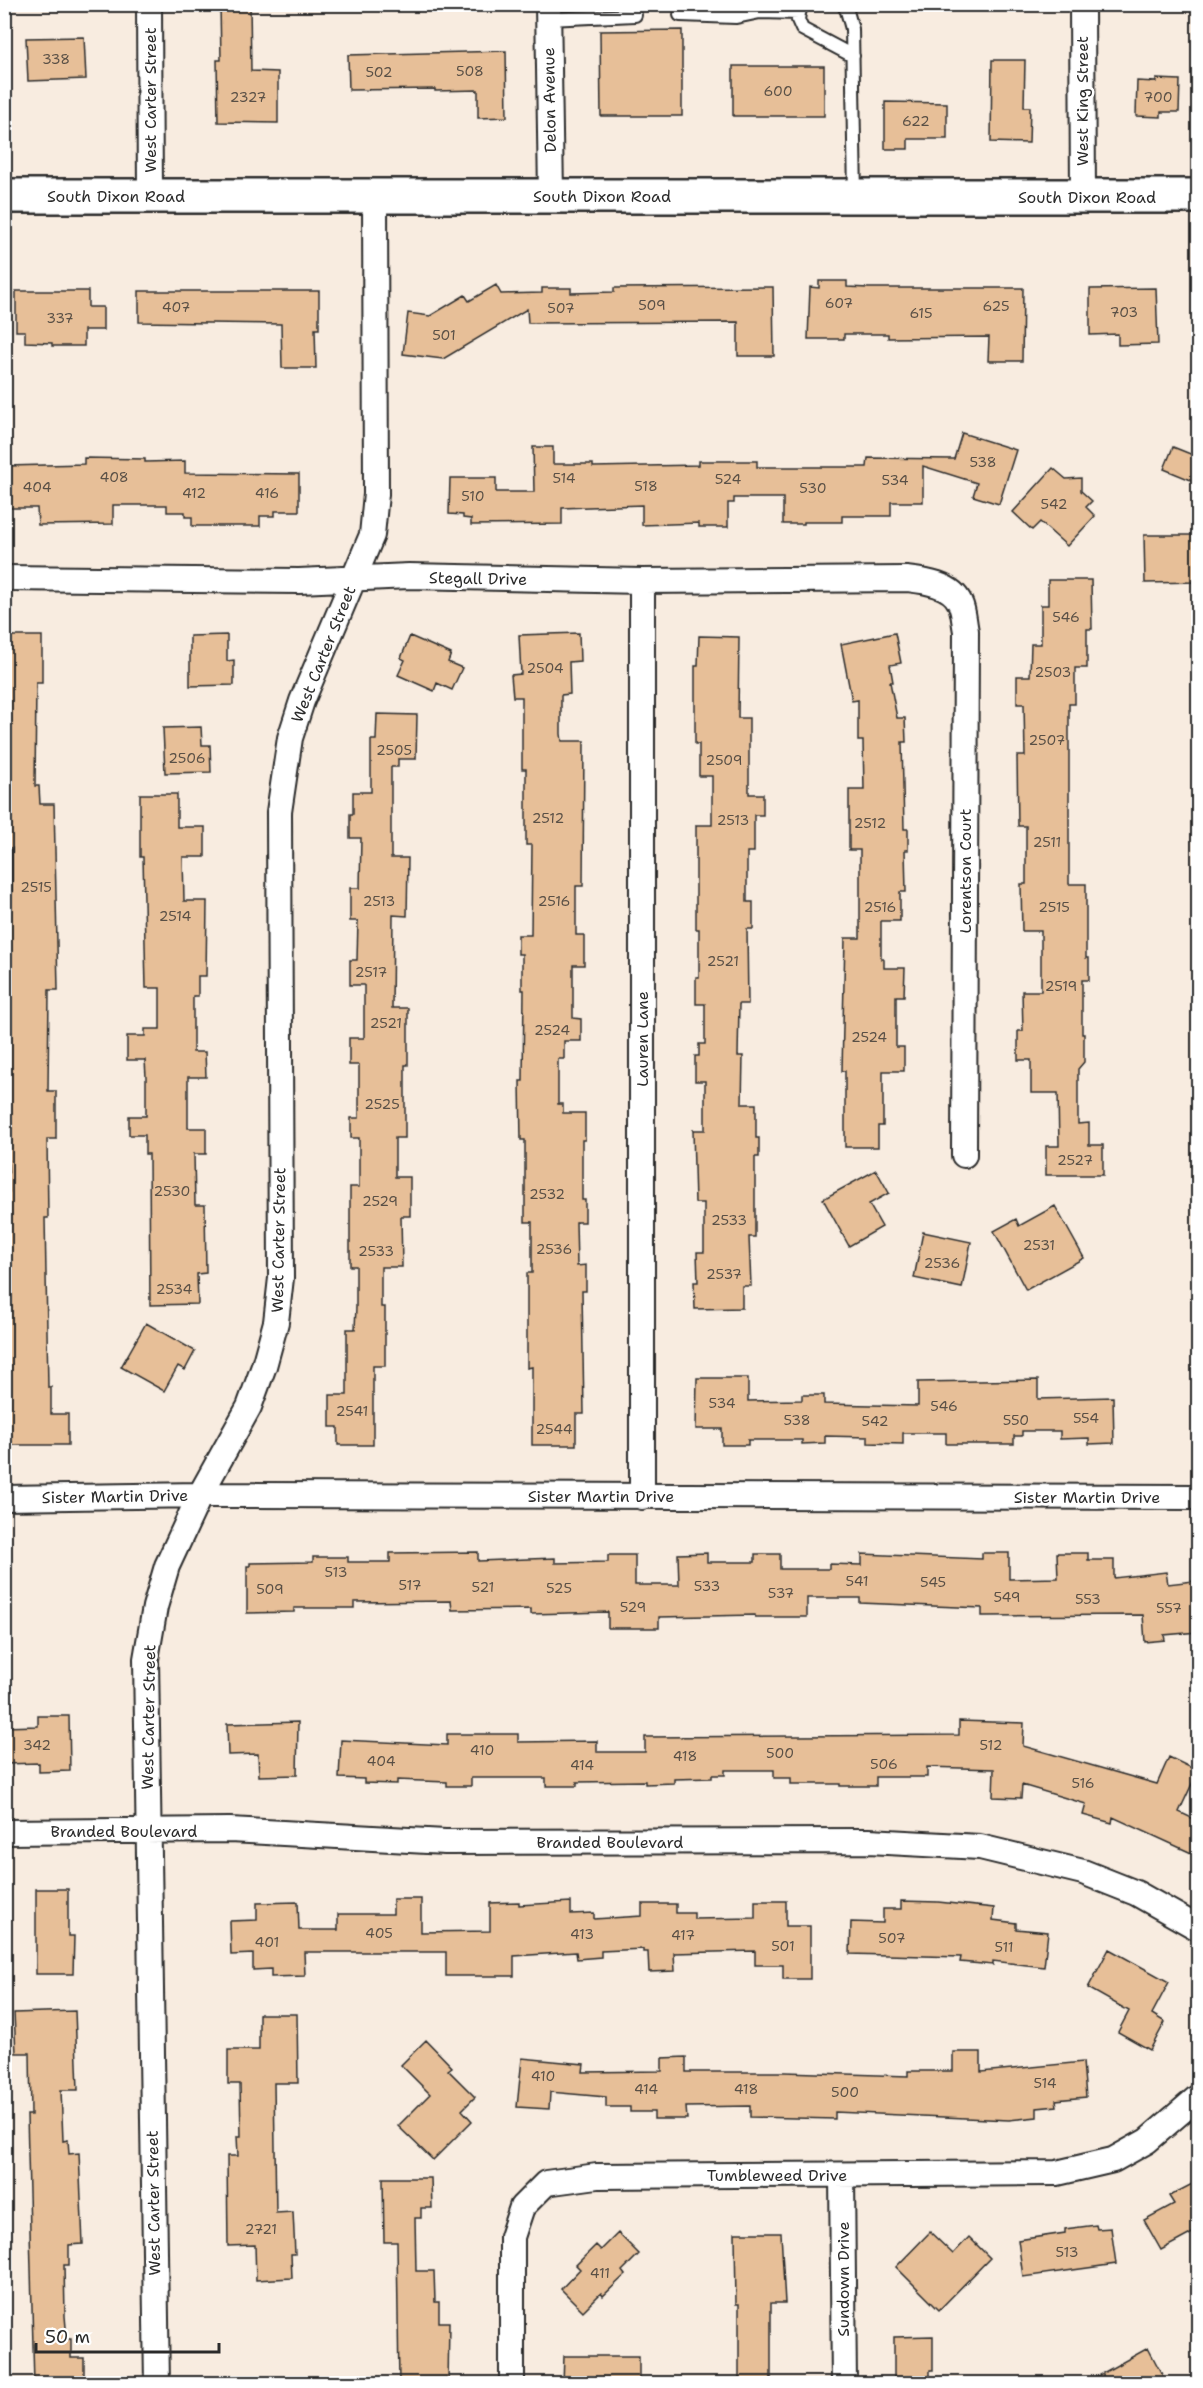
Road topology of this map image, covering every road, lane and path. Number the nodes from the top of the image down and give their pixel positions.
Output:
1 (149, 4) edge
2 (843, 4) edge
3 (1082, 4) edge
4 (760, 8) edge
5 (800, 9) edge
6 (548, 12) edge
7 (635, 15) dead end
8 (680, 15) dead end
9 (853, 56) junction
10 (375, 195) junction
11 (551, 195) junction
12 (4, 196) edge
13 (150, 196) junction
14 (855, 196) junction
15 (1198, 196) edge
16 (1083, 197) junction
17 (4, 578) edge
18 (353, 580) junction
19 (642, 581) junction
20 (950, 591) joint
21 (964, 1155) dead end
22 (200, 1495) junction
23 (642, 1497) junction
24 (1198, 1497) edge
25 (4, 1498) edge
26 (4, 1832) edge
27 (147, 1832) junction
28 (1198, 1928) edge
29 (1198, 2097) edge
30 (842, 2175) junction
31 (156, 2384) edge
32 (512, 2384) edge
33 (844, 2384) edge

1 - 13 street, West Carter Street
2 - 9 lane
3 - 16 street, West King Street
4 - 5 lane
4 - 8 lane
5 - 9 lane
6 - 7 lane
6 - 11 street, Delon Avenue
9 - 14 lane
10 - 11 main road, South Dixon Road
10 - 13 main road, South Dixon Road
10 - 18 street, West Carter Street
11 - 14 main road, South Dixon Road
12 - 13 main road, South Dixon Road
14 - 16 main road, South Dixon Road
15 - 16 main road, South Dixon Road
17 - 18 street, Stegall Drive
18 - 19 street, Stegall Drive
18 - 22 street, West Carter Street
19 - 20 street, Stegall Drive
19 - 23 street, Lauren Lane
20 - 21 street, Lorentson Court
22 - 23 street, Sister Martin Drive
22 - 25 street, Sister Martin Drive
22 - 27 street, West Carter Street
23 - 24 street, Sister Martin Drive
26 - 27 street, Branded Boulevard
27 - 28 street, Branded Boulevard
27 - 31 street, West Carter Street
29 - 30 street, Tumbleweed Drive
30 - 32 street, Tumbleweed Drive
30 - 33 street, Sundown Drive

